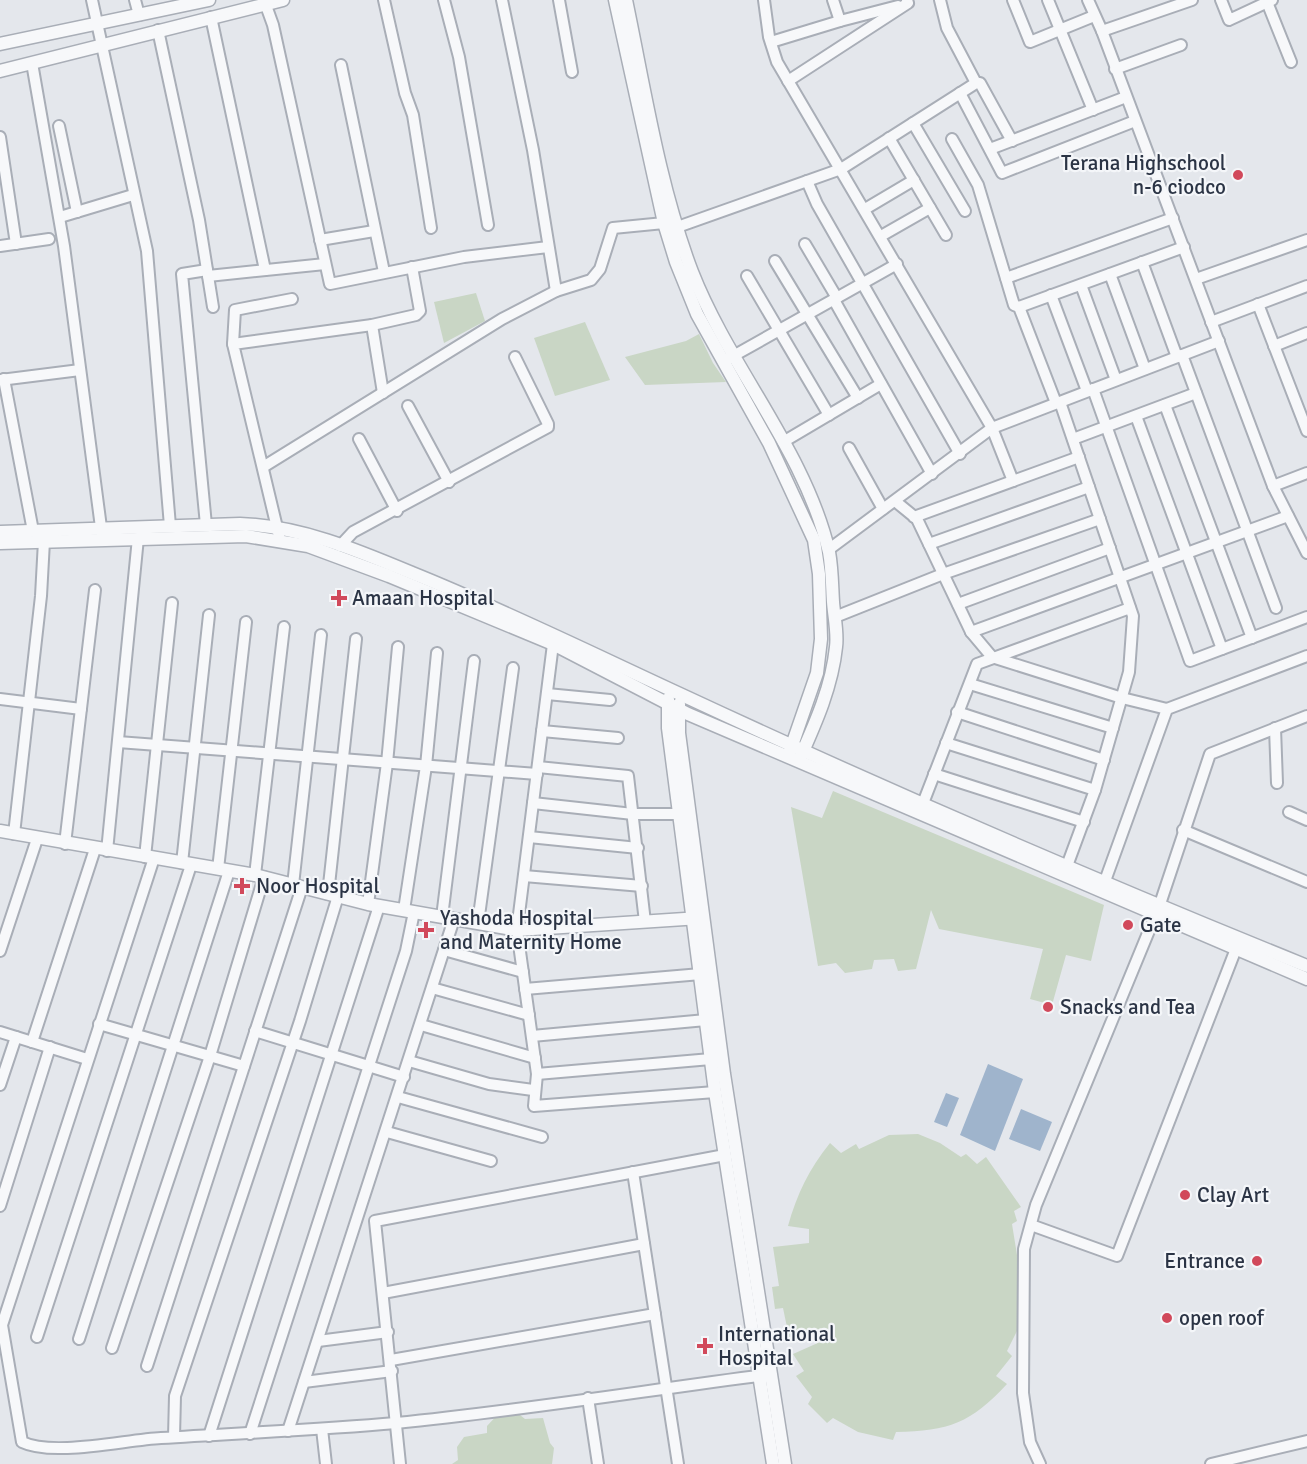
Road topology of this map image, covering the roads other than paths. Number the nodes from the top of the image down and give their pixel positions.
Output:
1 (92, 0) edge
2 (135, 0) edge
3 (209, 0) edge
4 (283, 0) edge
5 (384, 0) edge
6 (444, 0) edge
7 (502, 0) edge
8 (559, 0) edge
9 (615, 0) edge
10 (626, 0) edge
11 (764, 0) edge
12 (833, 0) edge
13 (940, 0) edge
14 (1013, 0) edge
15 (1048, 0) edge
16 (1088, 0) edge
17 (1192, 0) edge
18 (1221, 0) edge
19 (1269, 1) edge
20 (265, 2) edge
21 (907, 2) edge
22 (139, 15) junction
23 (1094, 16) junction
24 (211, 17) junction
25 (840, 21) junction
26 (99, 23) junction
27 (158, 30) junction
28 (1060, 30) junction
29 (1102, 32) junction
30 (771, 42) junction
31 (0, 44) edge
32 (100, 44) junction
33 (1181, 45) dead end
34 (1291, 62) dead end
35 (32, 63) junction
36 (341, 65) dead end
37 (1115, 69) junction
38 (0, 71) edge
39 (572, 72) dead end
40 (788, 81) junction
41 (976, 83) junction
42 (960, 93) junction
43 (1126, 97) junction
44 (1093, 110) junction
45 (1135, 121) junction
46 (913, 123) junction
47 (59, 126) dead end
48 (0, 137) edge
49 (889, 138) junction
50 (952, 139) dead end
51 (1012, 141) junction
52 (990, 149) junction
53 (841, 169) junction
54 (914, 180) junction
55 (807, 181) junction
56 (134, 195) junction
57 (930, 208) junction
58 (865, 209) junction
59 (965, 211) dead end
60 (77, 212) junction
61 (60, 217) junction
62 (1173, 218) junction
63 (488, 225) dead end
64 (669, 227) junction
65 (431, 228) dead end
66 (374, 231) junction
67 (946, 235) dead end
68 (881, 236) junction
69 (49, 239) dead end
70 (320, 240) junction
71 (1307, 240) edge
72 (16, 244) junction
73 (805, 244) dead end
74 (0, 246) edge
75 (548, 247) junction
76 (1184, 247) junction
77 (775, 261) dead end
78 (1142, 262) junction
79 (325, 264) junction
80 (897, 264) junction
81 (412, 267) junction
82 (265, 270) junction
83 (384, 272) junction
84 (208, 273) junction
85 (1110, 274) junction
86 (747, 276) dead end
87 (1006, 278) junction
88 (1196, 279) junction
89 (863, 284) junction
90 (1081, 285) junction
91 (1307, 286) edge
92 (556, 291) junction
93 (1051, 296) junction
94 (292, 299) dead end
95 (835, 299) junction
96 (1258, 304) junction
97 (213, 307) dead end
98 (1019, 307) junction
99 (808, 314) junction
100 (1211, 322) junction
101 (372, 325) junction
102 (779, 330) junction
103 (1307, 333) edge
104 (1219, 341) junction
105 (233, 344) junction
106 (1274, 346) junction
107 (1179, 356) junction
108 (515, 357) dead end
109 (728, 359) junction
110 (1145, 369) junction
111 (80, 370) junction
112 (2, 380) edge
113 (1116, 380) junction
114 (881, 384) junction
115 (1090, 390) junction
116 (383, 393) junction
117 (1196, 393) junction
118 (858, 398) junction
119 (1058, 403) junction
120 (1165, 405) junction
121 (408, 406) dead end
122 (829, 415) junction
123 (1136, 416) junction
124 (1107, 427) junction
125 (1306, 427) edge
126 (992, 428) junction
127 (359, 439) dead end
128 (1073, 439) junction
129 (783, 442) junction
130 (849, 448) dead end
131 (960, 454) junction
132 (1079, 457) junction
133 (263, 467) junction
134 (1307, 473) edge
135 (932, 474) junction
136 (1013, 481) junction
137 (449, 482) junction
138 (1273, 486) junction
139 (1089, 487) junction
140 (895, 501) junction
141 (883, 509) junction
142 (397, 511) junction
143 (1287, 516) junction
144 (914, 517) junction
145 (1100, 519) junction
146 (206, 525) junction
147 (170, 526) junction
148 (278, 527) junction
149 (33, 531) junction
150 (1247, 531) junction
151 (0, 532) edge
152 (102, 534) junction
153 (138, 538) junction
154 (44, 541) junction
155 (279, 542) junction
156 (1217, 542) junction
157 (0, 543) edge
158 (929, 544) junction
159 (340, 546) junction
160 (1110, 548) junction
161 (828, 549) junction
162 (1186, 553) junction
163 (1307, 553) edge
164 (1157, 564) junction
165 (943, 574) junction
166 (1120, 578) junction
167 (95, 590) dead end
168 (172, 603) dead end
169 (958, 604) junction
170 (1130, 608) junction
171 (1276, 608) dead end
172 (209, 615) dead end
173 (835, 617) junction
174 (1307, 617) edge
175 (246, 622) dead end
176 (284, 627) dead end
177 (971, 632) junction
178 (321, 635) dead end
179 (1252, 638) junction
180 (356, 639) dead end
181 (553, 644) junction
182 (398, 647) dead end
183 (1222, 649) junction
184 (437, 653) dead end
185 (1307, 656) edge
186 (992, 657) junction
187 (474, 661) dead end
188 (513, 668) dead end
189 (970, 684) junction
190 (674, 691) junction
191 (547, 694) junction
192 (1122, 698) junction
193 (0, 699) edge
194 (610, 700) dead end
195 (29, 703) junction
196 (673, 707) junction
197 (81, 709) junction
198 (1167, 709) junction
199 (957, 712) junction
200 (1307, 716) edge
201 (1113, 728) junction
202 (1275, 728) junction
203 (542, 731) junction
204 (618, 738) dead end
205 (118, 742) junction
206 (946, 743) junction
207 (157, 745) junction
208 (195, 748) junction
209 (232, 751) junction
210 (269, 753) junction
211 (795, 754) junction
212 (307, 756) junction
213 (344, 759) junction
214 (1104, 760) junction
215 (387, 763) junction
216 (426, 765) junction
217 (461, 768) junction
218 (537, 770) junction
219 (499, 771) junction
220 (934, 774) junction
221 (1277, 783) dead end
222 (1095, 790) junction
223 (533, 803) junction
224 (921, 808) junction
225 (1289, 812) dead end
226 (633, 814) junction
227 (680, 814) junction
228 (1307, 820) edge
229 (1084, 822) junction
230 (1183, 830) junction
231 (0, 831) edge
232 (14, 834) junction
233 (529, 837) junction
234 (36, 839) junction
235 (65, 844) junction
236 (638, 848) junction
237 (101, 850) junction
238 (149, 858) junction
239 (187, 864) junction
240 (1066, 869) junction
241 (224, 870) junction
242 (260, 876) junction
243 (524, 876) junction
244 (1106, 881) junction
245 (1307, 882) edge
246 (297, 886) junction
247 (642, 886) junction
248 (333, 895) junction
249 (374, 905) junction
250 (1158, 909) junction
251 (409, 911) junction
252 (448, 918) junction
253 (699, 918) junction
254 (645, 922) junction
255 (478, 923) junction
256 (517, 930) junction
257 (1238, 943) junction
258 (444, 950) junction
259 (0, 951) edge
260 (1307, 966) edge
261 (523, 972) junction
262 (700, 974) junction
263 (1307, 979) edge
264 (432, 988) junction
265 (525, 989) junction
266 (529, 1015) junction
267 (706, 1020) junction
268 (99, 1024) junction
269 (421, 1025) junction
270 (255, 1031) junction
271 (0, 1032) edge
272 (136, 1035) junction
273 (532, 1036) junction
274 (16, 1037) junction
275 (32, 1042) junction
276 (293, 1044) junction
277 (172, 1045) junction
278 (50, 1047) junction
279 (210, 1056) junction
280 (332, 1056) junction
281 (535, 1058) junction
282 (87, 1059) junction
283 (711, 1059) junction
284 (410, 1061) junction
285 (244, 1066) junction
286 (367, 1066) junction
287 (537, 1074) junction
288 (404, 1077) junction
289 (0, 1085) edge
290 (533, 1090) junction
291 (715, 1092) junction
292 (398, 1097) junction
293 (387, 1132) junction
294 (542, 1137) dead end
295 (725, 1155) junction
296 (491, 1161) dead end
297 (633, 1173) junction
298 (0, 1206) edge
299 (1031, 1225) junction
300 (644, 1244) junction
301 (383, 1293) junction
302 (655, 1314) junction
303 (1, 1325) edge
304 (387, 1332) junction
305 (37, 1337) dead end
306 (79, 1339) dead end
307 (318, 1341) junction
308 (112, 1348) dead end
309 (390, 1360) junction
310 (147, 1366) dead end
311 (392, 1371) junction
312 (765, 1375) junction
313 (304, 1382) junction
314 (666, 1388) junction
315 (12, 1389) junction
316 (0, 1392) edge
317 (588, 1398) junction
318 (398, 1423) junction
319 (322, 1429) junction
320 (288, 1431) junction
321 (250, 1434) junction
322 (209, 1436) junction
323 (174, 1437) junction
324 (1307, 1441) edge
325 (326, 1464) edge
326 (400, 1464) edge
327 (598, 1464) edge
328 (678, 1464) edge
329 (774, 1464) edge
330 (785, 1464) edge
331 (1040, 1464) edge
332 (1211, 1464) edge

1 - 26 street
2 - 22 street
3 - 22 street
4 - 20 street
5 - 65 street
6 - 63 street
7 - 75 street
8 - 39 street
9 - 64 street
10 - 64 street
11 - 30 street
12 - 25 street
13 - 41 street
14 - 28 street
15 - 28 street
16 - 23 street
17 - 29 street
18 - 19 street
19 - 34 street
20 - 24 street
20 - 70 street
21 - 25 street
21 - 40 street
22 - 26 street
23 - 28 street
23 - 29 street
24 - 27 street
24 - 82 street
25 - 30 street
26 - 31 street
26 - 32 street
27 - 32 street
27 - 84 street
28 - 44 street
29 - 37 street
30 - 40 street
32 - 35 street
32 - 56 street
33 - 37 street
35 - 38 street
35 - 61 street
36 - 66 street
37 - 43 street
40 - 53 street
41 - 42 street
41 - 51 street
42 - 46 street
42 - 52 street
43 - 44 street
43 - 45 street
44 - 51 street
45 - 52 street
45 - 62 street
46 - 49 street
46 - 59 street
47 - 60 street
48 - 72 street
49 - 53 street
49 - 54 street
50 - 87 street
51 - 52 street
53 - 55 street
53 - 58 street
54 - 57 street
54 - 58 street
55 - 64 street
55 - 89 street
56 - 60 street
56 - 147 street
57 - 67 street
57 - 68 street
58 - 68 street
60 - 61 street
61 - 111 street
62 - 76 street
62 - 87 street
64 - 92 street
64 - 109 street
66 - 70 street
66 - 83 street
68 - 80 street
69 - 72 street
70 - 79 street
71 - 88 street
72 - 74 street
73 - 95 street
75 - 81 street
75 - 92 street
76 - 78 street
76 - 88 street
77 - 99 street
78 - 85 street
78 - 107 street
79 - 82 street
79 - 83 street
80 - 89 street
80 - 126 street
81 - 83 street
81 - 101 street
82 - 84 street
84 - 97 street
84 - 146 street
85 - 90 street
85 - 110 street
86 - 102 street
87 - 98 street
88 - 100 street
89 - 95 street
89 - 131 street
90 - 93 street
90 - 113 street
91 - 96 street
92 - 116 street
93 - 98 street
93 - 115 street
94 - 105 street
95 - 99 street
95 - 114 street
96 - 100 street
96 - 106 street
98 - 119 street
99 - 102 street
99 - 118 street
100 - 104 street
101 - 105 street
101 - 116 street
102 - 109 street
102 - 122 street
103 - 106 street
104 - 107 street
104 - 138 street
105 - 133 street
106 - 125 street
107 - 110 street
107 - 117 street
108 - 137 street
109 - 129 street
109 - 211 street
110 - 113 street
111 - 112 street
111 - 152 street
112 - 149 street
113 - 115 street
114 - 118 street
114 - 135 street
115 - 119 street
115 - 124 street
116 - 133 street
117 - 120 street
117 - 150 street
118 - 122 street
119 - 126 street
119 - 128 street
120 - 123 street
120 - 156 street
121 - 137 street
122 - 129 street
123 - 124 street
123 - 162 street
124 - 128 street
124 - 164 street
126 - 131 street
126 - 136 street
127 - 142 street
128 - 132 street
129 - 161 street
130 - 141 street
131 - 135 street
132 - 136 street
132 - 139 street
133 - 148 street
134 - 138 street
135 - 140 street
136 - 144 street
137 - 142 street
138 - 143 street
139 - 145 street
139 - 158 street
140 - 141 street
140 - 144 street
141 - 161 street
142 - 159 street
143 - 150 street
143 - 163 street
144 - 158 street
145 - 160 street
145 - 165 street
146 - 147 street
146 - 148 street
147 - 152 street
148 - 155 street
148 - 159 street
149 - 151 street
149 - 152 street
150 - 156 street
150 - 171 street
152 - 153 street
152 - 154 street
153 - 155 street
153 - 205 street
154 - 157 street
154 - 195 street
155 - 181 street
156 - 162 street
156 - 179 street
158 - 165 street
159 - 190 street
160 - 166 street
160 - 169 street
161 - 173 street
162 - 164 street
162 - 183 street
164 - 166 street
164 - 183 street
165 - 169 street
165 - 173 street
166 - 170 street
166 - 177 street
167 - 197 street
168 - 207 street
169 - 177 street
170 - 186 street
170 - 192 street
172 - 208 street
173 - 211 street
174 - 179 street
175 - 209 street
176 - 210 street
177 - 186 street
178 - 212 street
179 - 183 street
180 - 213 street
181 - 191 street
181 - 196 street
182 - 215 street
184 - 216 street
185 - 198 street
186 - 189 street
186 - 192 street
187 - 217 street
188 - 219 street
189 - 199 street
189 - 201 street
190 - 196 street
190 - 211 street
191 - 194 street
191 - 203 street
192 - 198 street
192 - 201 street
193 - 195 street
195 - 197 street
195 - 232 street
196 - 211 street
196 - 227 street
196 - 253 street
197 - 235 street
198 - 244 street
199 - 206 street
199 - 214 street
200 - 202 street
201 - 214 street
202 - 221 street
202 - 230 street
203 - 204 street
203 - 218 street
205 - 207 street
205 - 237 street
206 - 220 street
206 - 222 street
207 - 208 street
207 - 238 street
208 - 209 street
208 - 239 street
209 - 210 street
209 - 241 street
210 - 212 street
210 - 242 street
211 - 224 street
212 - 213 street
212 - 246 street
213 - 215 street
213 - 248 street
214 - 222 street
215 - 216 street
215 - 249 street
216 - 217 street
216 - 251 street
217 - 219 street
217 - 252 street
218 - 219 street
218 - 223 street
218 - 226 street
219 - 255 street
220 - 224 street
220 - 229 street
222 - 229 street
223 - 226 street
223 - 233 street
224 - 240 street
225 - 228 street
226 - 227 street
226 - 236 street
227 - 253 street
229 - 240 street
230 - 245 street
230 - 250 street
231 - 232 street
232 - 234 street
233 - 236 street
233 - 243 street
234 - 235 street
234 - 259 street
235 - 237 street
236 - 247 street
237 - 238 street
237 - 275 street
238 - 239 street
238 - 268 street
239 - 241 street
239 - 272 street
240 - 244 street
240 - 250 street
241 - 242 street
241 - 277 street
242 - 246 street
242 - 279 street
243 - 247 street
243 - 256 street
244 - 250 street
246 - 248 street
246 - 270 street
247 - 254 street
248 - 249 street
248 - 276 street
249 - 251 street
249 - 280 street
250 - 257 street
250 - 299 street
251 - 252 street
251 - 286 street
252 - 255 street
252 - 258 street
253 - 254 street
253 - 262 street
253 - 312 street
254 - 256 street
255 - 256 street
256 - 261 street
257 - 260 street
257 - 263 street
257 - 299 street
258 - 261 street
258 - 264 street
261 - 265 street
262 - 265 street
262 - 267 street
264 - 266 street
264 - 269 street
265 - 266 street
266 - 273 street
267 - 273 street
267 - 283 street
268 - 272 street
268 - 282 street
269 - 281 street
269 - 284 street
270 - 276 street
270 - 285 street
271 - 274 street
272 - 277 street
272 - 305 street
273 - 281 street
274 - 275 street
274 - 289 street
275 - 278 street
276 - 280 street
276 - 323 street
277 - 279 street
277 - 306 street
278 - 282 street
278 - 298 street
279 - 285 street
279 - 308 street
280 - 286 street
280 - 322 street
281 - 287 street
282 - 303 street
283 - 287 street
283 - 291 street
284 - 288 street
284 - 290 street
285 - 310 street
286 - 288 street
286 - 321 street
287 - 290 street
288 - 292 street
290 - 291 street
291 - 295 street
292 - 293 street
292 - 294 street
293 - 296 street
293 - 307 street
295 - 297 street
295 - 312 street
297 - 300 street
297 - 301 street
299 - 331 street
300 - 301 street
300 - 302 street
301 - 304 street
302 - 309 street
302 - 314 street
303 - 315 street
304 - 307 street
304 - 309 street
307 - 313 street
309 - 311 street
311 - 313 street
311 - 318 street
312 - 314 street
312 - 329 street
312 - 330 street
313 - 320 street
314 - 317 street
314 - 328 street
315 - 316 street
315 - 323 street
317 - 318 street
317 - 327 street
318 - 319 street
318 - 326 street
319 - 320 street
319 - 325 street
320 - 321 street
321 - 322 street
322 - 323 street
324 - 332 street

